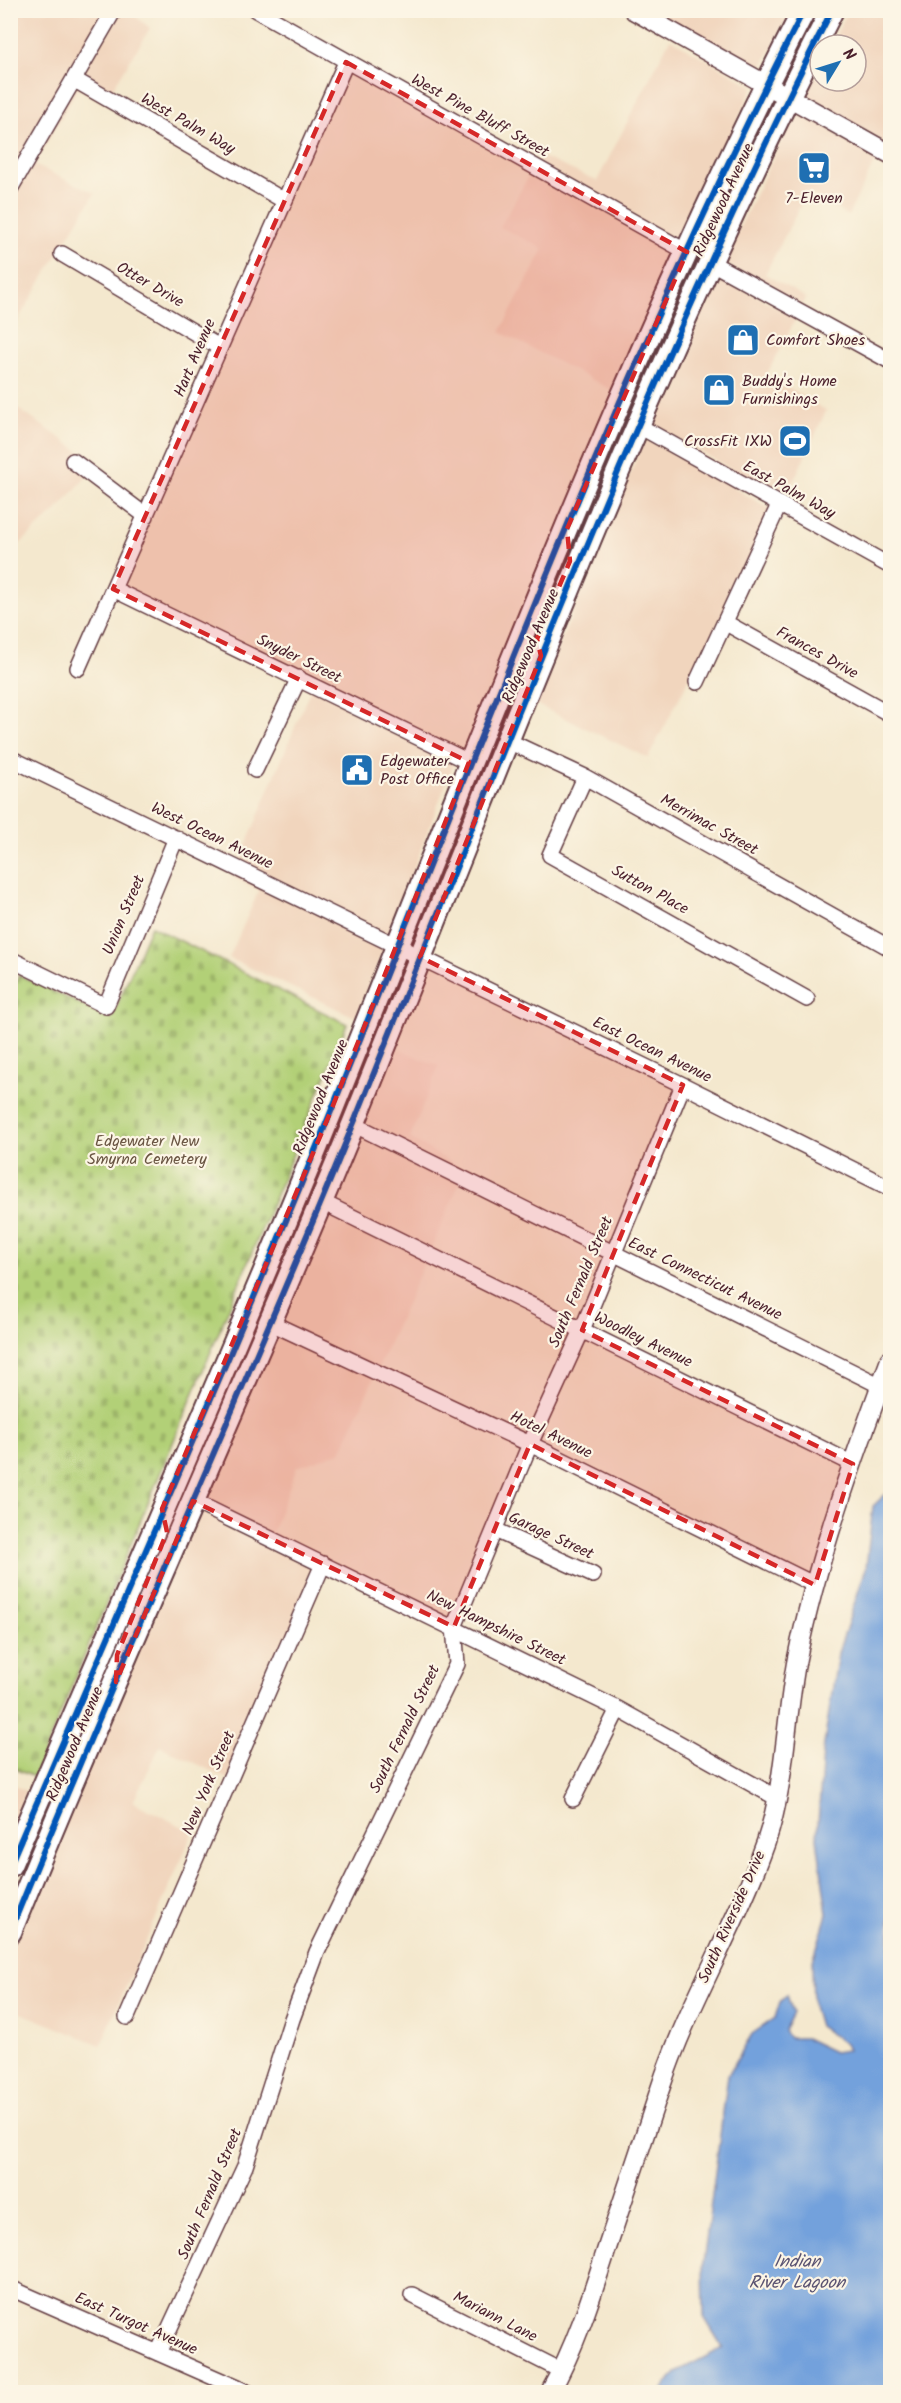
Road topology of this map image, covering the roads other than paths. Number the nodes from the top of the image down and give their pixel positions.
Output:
1 (114, 10) edge
2 (256, 10) edge
3 (633, 10) edge
4 (804, 10) edge
5 (832, 10) edge
6 (346, 62) junction
7 (75, 80) junction
8 (766, 85) junction
9 (788, 97) junction
10 (891, 154) edge
11 (10, 189) edge
12 (283, 200) junction
13 (62, 254) dead end
14 (683, 262) junction
15 (710, 262) junction
16 (219, 347) junction
17 (891, 361) edge
18 (639, 426) junction
19 (73, 461) dead end
20 (778, 505) junction
21 (146, 516) junction
22 (567, 529) junction
23 (891, 566) edge
24 (113, 589) junction
25 (726, 623) junction
26 (541, 656) junction
27 (78, 668) dead end
28 (299, 678) junction
29 (697, 682) dead end
30 (891, 714) edge
31 (506, 740) junction
32 (10, 758) edge
33 (470, 762) junction
34 (255, 770) dead end
35 (585, 777) junction
36 (176, 838) junction
37 (397, 946) junction
38 (891, 948) edge
39 (420, 957) junction
40 (10, 958) edge
41 (807, 999) dead end
42 (683, 1084) junction
43 (353, 1124) junction
44 (891, 1188) edge
45 (320, 1201) junction
46 (613, 1253) junction
47 (269, 1322) junction
48 (582, 1330) junction
49 (235, 1338) junction
50 (891, 1360) edge
51 (881, 1386) junction
52 (530, 1444) junction
53 (853, 1464) junction
54 (195, 1497) junction
55 (162, 1509) junction
56 (495, 1530) junction
57 (323, 1564) junction
58 (593, 1575) dead end
59 (815, 1585) junction
60 (453, 1627) junction
61 (116, 1682) junction
62 (618, 1709) junction
63 (41, 1794) junction
64 (777, 1798) junction
65 (573, 1799) dead end
66 (10, 1865) edge
67 (10, 1896) edge
68 (10, 1932) edge
69 (127, 2017) dead end
70 (10, 2288) edge
71 (412, 2295) dead end
72 (158, 2353) junction
73 (561, 2371) junction
74 (247, 2392) edge
75 (550, 2392) edge

1 - 7 street
2 - 6 street, West Pine Bluff Street
3 - 8 street
4 - 8 main road, Ridgewood Avenue
5 - 9 main road, Ridgewood Avenue
6 - 12 street, Hart Avenue
6 - 14 street, West Pine Bluff Street
7 - 11 street
7 - 12 street, West Palm Way
8 - 9 street
8 - 14 main road, Ridgewood Avenue
9 - 10 street
9 - 15 main road, Ridgewood Avenue
12 - 16 street, Hart Avenue
13 - 16 street, Otter Drive
14 - 18 main road
14 - 22 main road, Ridgewood Avenue
15 - 17 street
15 - 18 main road, Ridgewood Avenue
16 - 21 street, Hart Avenue
18 - 20 street, East Palm Way
18 - 26 main road, Ridgewood Avenue
19 - 21 street
20 - 23 street, East Palm Way
20 - 25 street
21 - 24 street, Hart Avenue
22 - 26 main road
22 - 33 main road, Ridgewood Avenue
24 - 27 street, Hart Avenue
24 - 28 street, Snyder Street
25 - 29 street
25 - 30 street, Frances Drive
26 - 31 main road, Ridgewood Avenue
28 - 33 street, Snyder Street
28 - 34 street
31 - 35 street, Merrimac Street
31 - 39 main road, Ridgewood Avenue
32 - 36 street, West Ocean Avenue
33 - 37 main road, Ridgewood Avenue
35 - 38 street, Merrimac Street
35 - 41 street, Sutton Place
36 - 37 street, West Ocean Avenue
36 - 40 street, Union Street
37 - 39 street, East Ocean Avenue
37 - 49 main road, Ridgewood Avenue
39 - 42 street, East Ocean Avenue
39 - 43 main road, Ridgewood Avenue
42 - 44 street, East Ocean Avenue
42 - 46 street, South Fernald Street
43 - 45 main road, Ridgewood Avenue
43 - 46 street, East Connecticut Avenue
45 - 47 main road, Ridgewood Avenue
45 - 48 street, Woodley Avenue
46 - 48 street, South Fernald Street
46 - 51 street, East Connecticut Avenue
47 - 52 street, Hotel Avenue
47 - 54 main road, Ridgewood Avenue
48 - 52 street, South Fernald Street
48 - 53 street, Woodley Avenue
49 - 54 main road
49 - 55 main road, Ridgewood Avenue
50 - 51 street, South Riverside Drive
51 - 53 street, South Riverside Drive
52 - 56 street, South Fernald Street
52 - 59 street, Hotel Avenue
53 - 59 street, South Riverside Drive
54 - 57 street, New Hampshire Street
54 - 61 main road, Ridgewood Avenue
55 - 61 main road
55 - 63 main road, Ridgewood Avenue
56 - 58 street, Garage Street
56 - 60 street, South Fernald Street
57 - 60 street, New Hampshire Street
57 - 69 street, New York Street
59 - 64 street, South Riverside Drive
60 - 62 street, New Hampshire Street
60 - 72 street, South Fernald Street
61 - 68 main road, Ridgewood Avenue
62 - 64 street, New Hampshire Street
62 - 65 street
63 - 66 main road, Ridgewood Avenue
63 - 67 main road
64 - 73 street, South Riverside Drive
70 - 72 street, East Turgot Avenue
71 - 73 street, Mariann Lane
72 - 74 street, East Turgot Avenue
73 - 75 street, South Riverside Drive

